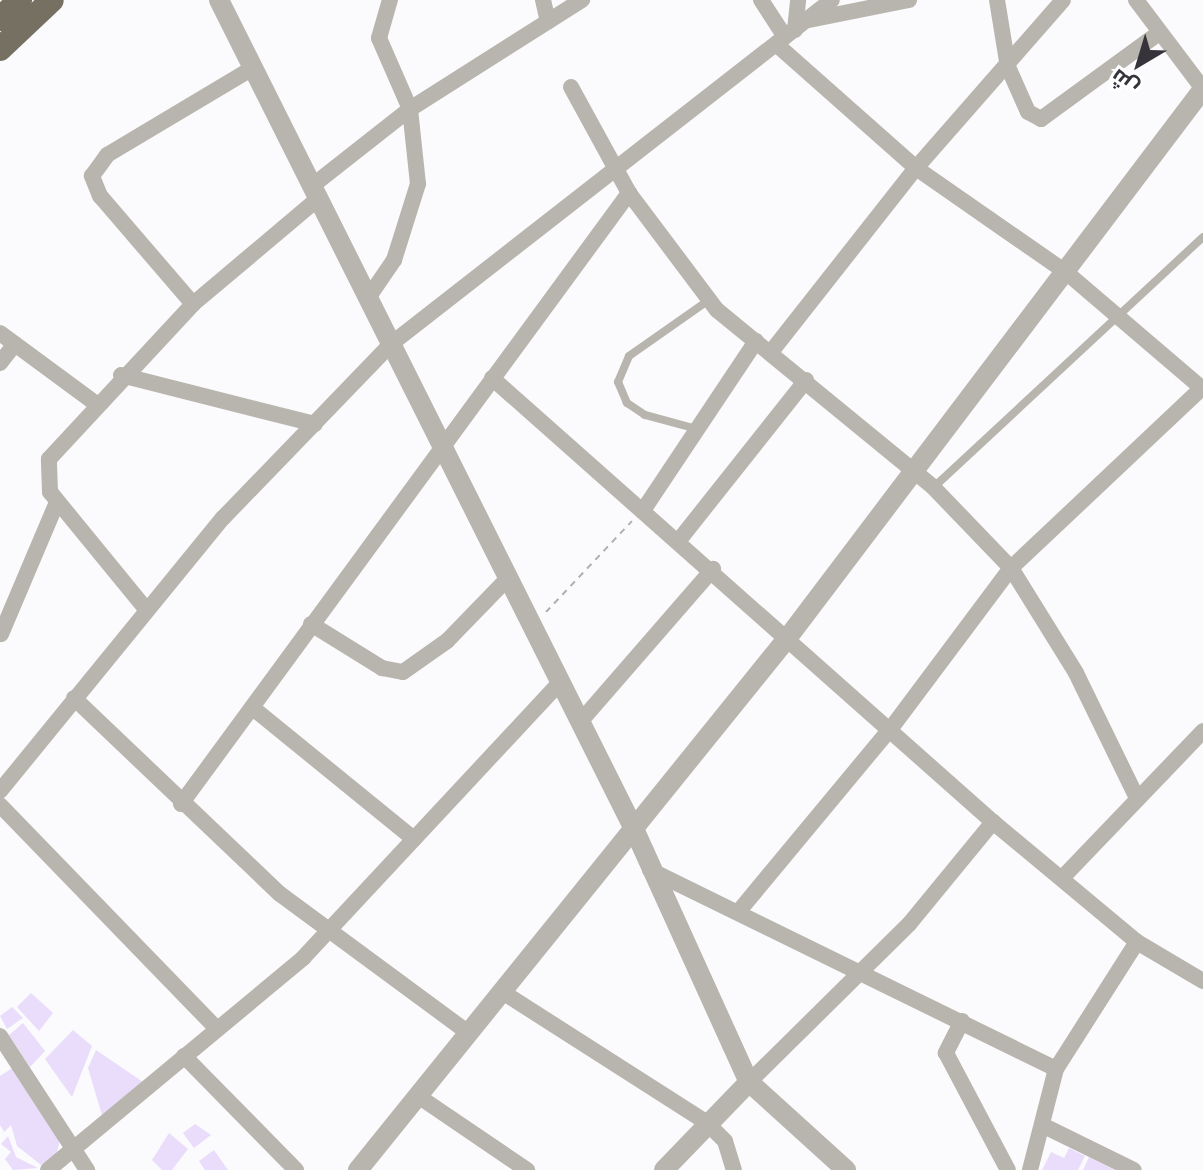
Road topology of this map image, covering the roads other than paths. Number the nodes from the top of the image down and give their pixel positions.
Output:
1 (20, 0) edge
2 (52, 0) edge
3 (219, 0) edge
4 (390, 0) edge
5 (543, 0) edge
6 (582, 0) edge
7 (761, 0) edge
8 (798, 0) edge
9 (832, 0) edge
10 (909, 0) edge
11 (997, 0) edge
12 (1063, 0) edge
13 (1136, 0) edge
14 (0, 19) edge
15 (548, 21) junction
16 (791, 33) junction
17 (1159, 33) junction
18 (0, 49) edge
19 (1008, 67) junction
20 (251, 69) junction
21 (571, 87) dead end
22 (1203, 89) edge
23 (410, 109) junction
24 (916, 168) junction
25 (617, 174) junction
26 (316, 192) junction
27 (629, 193) junction
28 (1203, 237) edge
29 (1067, 273) junction
30 (368, 298) junction
31 (709, 300) junction
32 (193, 304) junction
33 (1120, 319) junction
34 (0, 333) edge
35 (756, 341) junction
36 (15, 344) junction
37 (391, 344) junction
38 (771, 352) junction
39 (0, 363) edge
40 (121, 375) junction
41 (492, 378) junction
42 (806, 380) junction
43 (1203, 388) edge
44 (95, 403) junction
45 (315, 424) junction
46 (698, 430) junction
47 (441, 446) junction
48 (915, 473) junction
49 (933, 487) junction
50 (57, 502) junction
51 (644, 509) junction
52 (680, 539) junction
53 (1011, 568) junction
54 (713, 569) junction
55 (507, 579) junction
56 (145, 608) junction
57 (311, 624) junction
58 (1, 634) edge
59 (789, 636) junction
60 (560, 682) junction
61 (74, 698) junction
62 (254, 709) junction
63 (580, 722) junction
64 (892, 727) junction
65 (1201, 737) edge
66 (2, 785) edge
67 (1137, 798) junction
68 (181, 804) junction
69 (0, 805) edge
70 (993, 822) junction
71 (634, 829) junction
72 (414, 839) junction
73 (650, 870) junction
74 (1064, 876) junction
75 (739, 911) junction
76 (330, 932) junction
77 (1137, 942) junction
78 (859, 970) junction
79 (1203, 981) edge
80 (504, 993) junction
81 (962, 1021) junction
82 (217, 1029) junction
83 (470, 1034) junction
84 (0, 1036) edge
85 (184, 1056) junction
86 (1056, 1069) junction
87 (749, 1082) junction
88 (418, 1096) junction
89 (712, 1121) junction
90 (1042, 1125) junction
91 (74, 1151) junction
92 (48, 1170) edge
93 (87, 1170) edge
94 (296, 1170) edge
95 (358, 1170) edge
96 (527, 1170) edge
97 (664, 1170) edge
98 (676, 1170) edge
99 (734, 1170) edge
100 (846, 1170) edge
101 (1008, 1170) edge
102 (1030, 1170) edge
103 (1134, 1170) edge

1 - 14 highway
2 - 18 highway
3 - 20 street
4 - 23 street
5 - 15 street
6 - 15 street
7 - 16 street
8 - 16 street
9 - 16 street
10 - 16 street
11 - 19 street
12 - 19 street
13 - 17 street
15 - 23 street
16 - 24 street
16 - 25 street
17 - 19 street
17 - 22 street
19 - 24 street
20 - 26 street
20 - 32 street
21 - 25 street
22 - 29 street
23 - 26 street
23 - 30 street
24 - 29 street
24 - 38 street
25 - 27 street
25 - 37 street
26 - 30 street
26 - 32 street
27 - 31 street
27 - 41 street
28 - 33 lane
29 - 33 street
29 - 48 street
30 - 37 street
31 - 35 street
31 - 46 lane
32 - 40 street
33 - 43 street
33 - 49 lane
34 - 36 street
35 - 38 street
35 - 46 street
36 - 39 street
36 - 44 street
37 - 45 street
37 - 47 street
38 - 42 street
40 - 44 street
40 - 45 street
41 - 47 street
41 - 51 street
42 - 48 street
42 - 52 street
43 - 53 street
44 - 50 street
45 - 56 street
46 - 51 street
47 - 55 street
47 - 57 street
48 - 49 street
48 - 59 street
49 - 53 street
50 - 56 street
50 - 58 street
51 - 52 street
52 - 54 street
53 - 64 street
53 - 67 street
54 - 59 street
54 - 63 street
55 - 57 street
55 - 60 street
56 - 61 street
57 - 62 street
59 - 64 street
59 - 71 street
60 - 63 street
60 - 72 street
61 - 66 street
61 - 68 street
62 - 68 street
62 - 72 street
63 - 71 street
64 - 70 street
64 - 75 street
65 - 67 street
67 - 74 street
68 - 76 street
69 - 82 street
70 - 74 street
70 - 78 street
71 - 73 street
71 - 80 street
72 - 76 street
73 - 75 street
73 - 87 street
74 - 77 street
75 - 78 street
76 - 82 street
76 - 83 street
77 - 79 street
77 - 86 street
78 - 81 street
78 - 87 street
80 - 83 street
80 - 89 street
81 - 86 street
81 - 101 street
82 - 85 street
83 - 88 street
84 - 91 street
85 - 91 street
85 - 94 street
86 - 90 street
87 - 89 street
87 - 100 street
88 - 95 street
88 - 96 street
89 - 97 street
89 - 98 street
89 - 99 street
90 - 102 street
90 - 103 street
91 - 92 street
91 - 93 street

